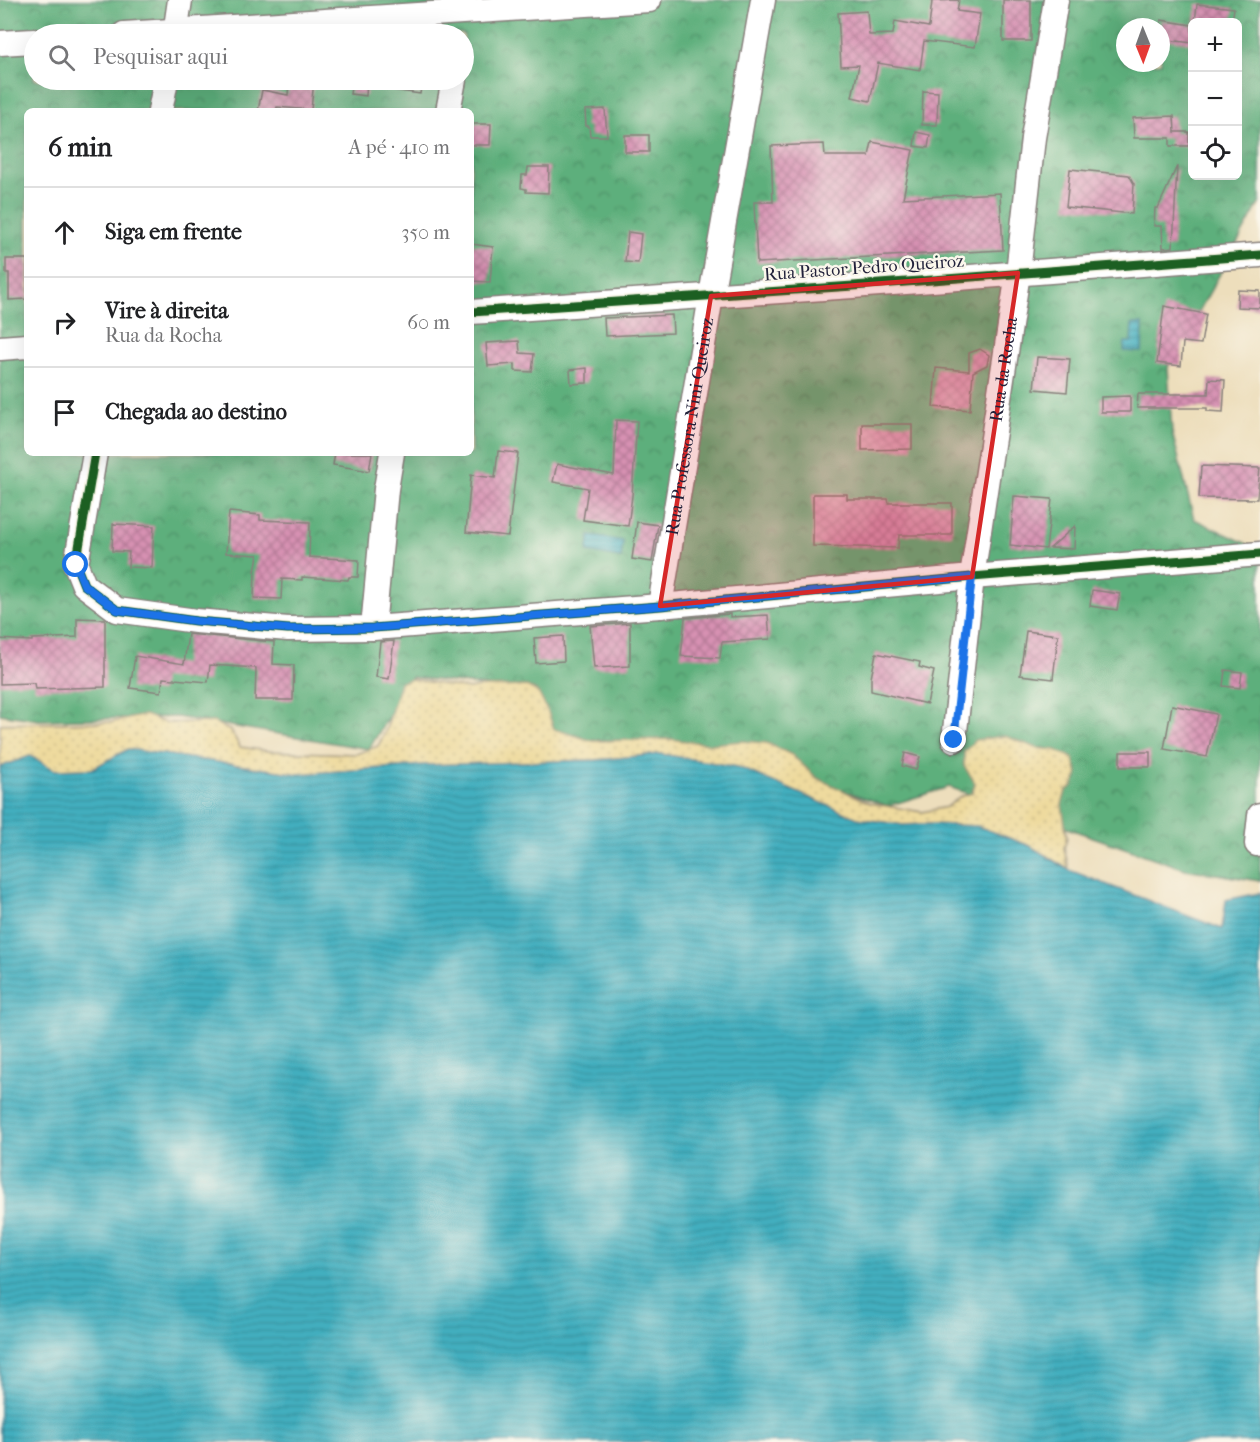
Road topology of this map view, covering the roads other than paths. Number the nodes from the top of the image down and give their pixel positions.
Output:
1 (180, 0) edge
2 (649, 0) edge
3 (763, 0) edge
4 (1056, 0) edge
5 (466, 16) edge
6 (176, 24) edge
7 (329, 24) edge
8 (24, 42) edge
9 (0, 43) edge
10 (164, 90) edge
11 (452, 90) edge
12 (161, 108) edge
13 (449, 108) edge
14 (1260, 255) edge
15 (1018, 273) junction
16 (711, 296) junction
17 (474, 312) edge
18 (24, 346) edge
19 (0, 348) edge
20 (94, 456) edge
21 (392, 456) edge
22 (1260, 554) edge
23 (972, 577) junction
24 (660, 606) junction
25 (373, 628) junction
26 (954, 740) dead end
27 (1260, 815) edge
28 (1257, 844) dead end

1 - 6 street
2 - 5 street
3 - 16 street, Rua Professora Nini Queiroz
4 - 15 street, Rua da Rocha
5 - 7 street
8 - 9 street
10 - 12 street
11 - 13 street
14 - 15 street, Rua Pastor Pedro Queiroz
15 - 16 street, Rua Pastor Pedro Queiroz
15 - 23 street, Rua da Rocha
16 - 17 street, Rua Pastor Pedro Queiroz
16 - 24 street, Rua Professora Nini Queiroz
18 - 19 street
20 - 25 street
21 - 25 street
22 - 23 street
23 - 24 street
23 - 26 street, Rua da Rocha
24 - 25 street
27 - 28 street

